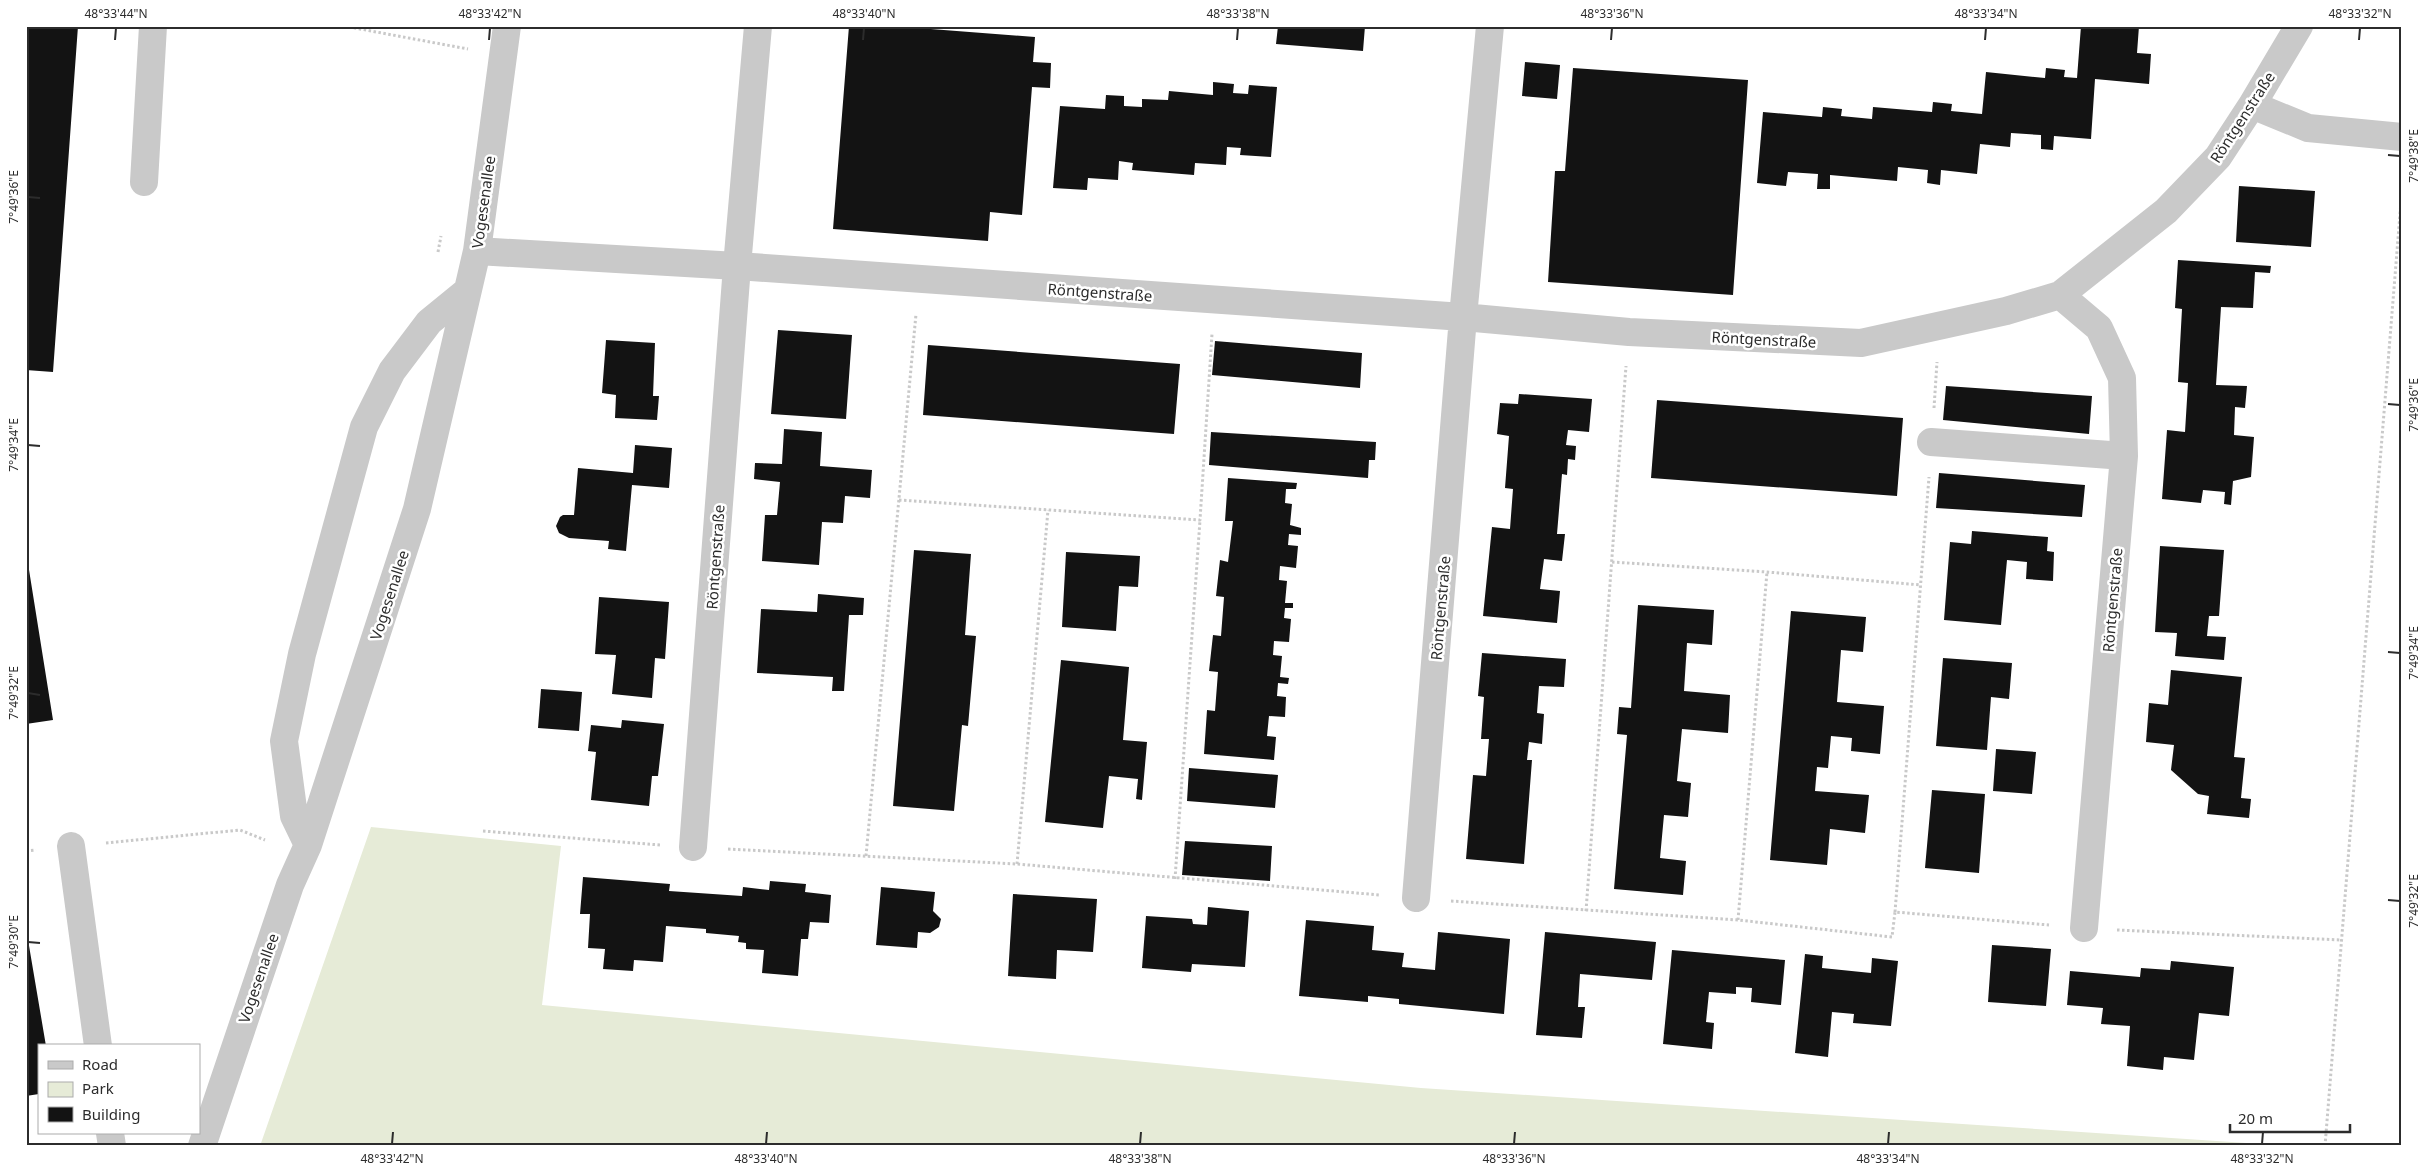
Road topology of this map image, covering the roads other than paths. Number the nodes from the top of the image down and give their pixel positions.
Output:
1 (153, 26) edge
2 (506, 26) edge
3 (758, 26) edge
4 (1490, 26) edge
5 (2298, 26) edge
6 (2252, 105) junction
7 (2402, 137) edge
8 (144, 182) dead end
9 (477, 251) junction
10 (737, 266) junction
11 (467, 291) junction
12 (2060, 295) junction
13 (1463, 317) junction
14 (1932, 442) road end
15 (2124, 456) junction
16 (308, 845) junction
17 (71, 846) road end
18 (693, 847) dead end
19 (1416, 898) dead end
20 (2084, 928) dead end
21 (98, 1044) edge
22 (202, 1146) edge

1 - 8 street
2 - 9 street, Vogesenallee
3 - 10 street, Röntgenstraße
4 - 13 street, Röntgenstraße
5 - 6 street, Röntgenstraße
6 - 7 street
6 - 12 street, Röntgenstraße
9 - 10 street, Röntgenstraße
9 - 11 street, Vogesenallee
10 - 13 street, Röntgenstraße
10 - 18 street, Röntgenstraße
11 - 16 street, Vogesenallee
11 - 16 street
12 - 13 street, Röntgenstraße
12 - 15 street, Röntgenstraße
13 - 19 street, Röntgenstraße
14 - 15 street
15 - 20 street, Röntgenstraße
16 - 22 street, Vogesenallee
17 - 21 street

